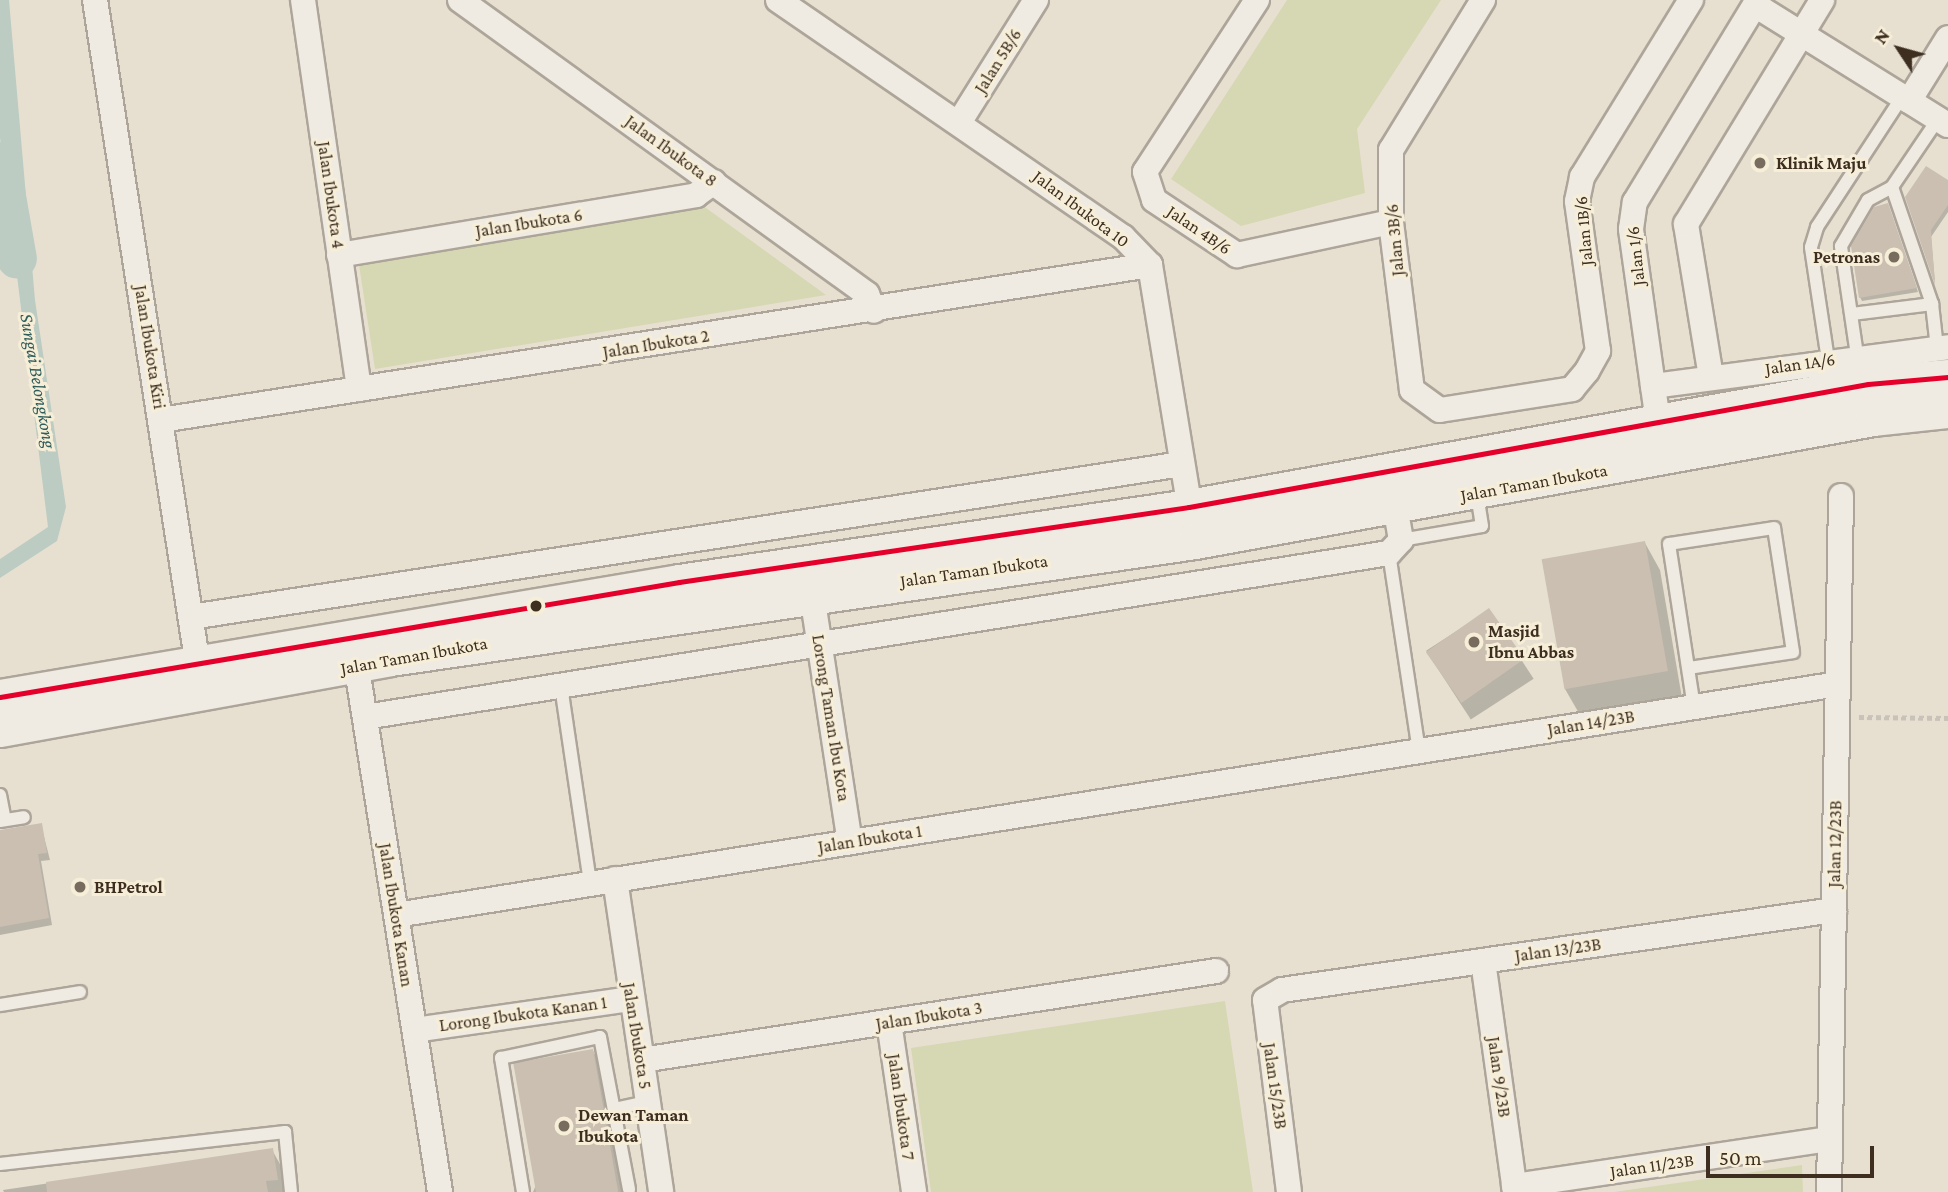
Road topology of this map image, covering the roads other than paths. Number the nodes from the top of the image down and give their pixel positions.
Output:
1 (95, 0) edge
2 (303, 0) edge
3 (460, 0) edge
4 (778, 0) edge
5 (1036, 0) edge
6 (1257, 0) edge
7 (1483, 0) edge
8 (1691, 0) edge
9 (1822, 0) edge
10 (1756, 3) edge
11 (808, 8) edge
12 (1801, 34) junction
13 (1948, 38) edge
14 (1905, 99) junction
15 (960, 121) junction
16 (1943, 122) edge
17 (714, 182) junction
18 (1892, 187) junction
19 (1391, 222) junction
20 (339, 255) junction
21 (1150, 265) junction
22 (1932, 304) junction
23 (874, 311) junction
24 (1852, 314) junction
25 (1857, 355) junction
26 (1944, 357) edge
27 (1828, 360) junction
28 (1711, 377) junction
29 (1653, 386) junction
30 (359, 389) junction
31 (1519, 399) joint
32 (1948, 410) edge
33 (161, 420) junction
34 (1659, 426) junction
35 (1664, 461) junction
36 (1182, 464) junction
37 (1841, 496) dead end
38 (1189, 507) junction
39 (1395, 533) junction
40 (671, 541) junction
41 (1195, 541) junction
42 (679, 582) junction
43 (813, 595) junction
44 (191, 617) junction
45 (820, 644) junction
46 (354, 652) junction
47 (1689, 668) junction
48 (200, 679) junction
49 (1838, 684) junction
50 (561, 686) junction
51 (0, 698) edge
52 (1694, 707) junction
53 (365, 717) junction
54 (0, 729) edge
55 (1419, 751) junction
56 (1344, 763) joint
57 (0, 795) edge
58 (24, 817) dead end
59 (2, 820) edge
60 (850, 842) junction
61 (615, 879) junction
62 (590, 883) junction
63 (1834, 910) junction
64 (396, 915) junction
65 (1483, 961) junction
66 (1216, 971) dead end
67 (1282, 990) joint
68 (79, 992) dead end
69 (631, 999) junction
70 (0, 1005) edge
71 (889, 1022) junction
72 (415, 1030) junction
73 (642, 1060) junction
74 (648, 1102) junction
75 (614, 1109) junction
76 (1830, 1139) junction
77 (0, 1164) edge
78 (629, 1189) dead end
79 (1515, 1189) edge
80 (291, 1192) edge
81 (440, 1192) edge
82 (523, 1192) edge
83 (661, 1192) edge
84 (914, 1192) edge
85 (1289, 1192) edge
86 (1829, 1192) edge

1 - 33 street, Jalan Ibukota Kiri
2 - 20 street, Jalan Ibukota 4
3 - 17 street, Jalan Ibukota 8
4 - 11 street, Jalan Ibukota 10
5 - 15 street, Jalan 5B/6
6 - 19 street, Jalan 4B/6
7 - 19 street, Jalan 3B/6
8 - 31 street, Jalan 1B/6
9 - 12 street
10 - 12 street
10 - 29 street, Jalan 1/6
11 - 15 street, Jalan Ibukota 10
12 - 14 street
12 - 28 street
13 - 14 street
14 - 16 street
14 - 27 lane
15 - 21 street, Jalan Ibukota 10
16 - 18 lane
17 - 20 street, Jalan Ibukota 6
17 - 23 street, Jalan Ibukota 8
18 - 22 lane
18 - 24 lane
19 - 31 street, Jalan 3B/6
20 - 30 street, Jalan Ibukota 4
21 - 23 street, Jalan Ibukota 2
21 - 36 street
22 - 24 lane
22 - 26 lane
23 - 30 street, Jalan Ibukota 2
24 - 25 lane
25 - 26 street, Jalan 1A/6
25 - 27 street, Jalan 1A/6
26 - 34 main road, Jalan Taman Ibukota
27 - 28 street, Jalan 1A/6
28 - 29 street, Jalan 1A/6
29 - 34 street, Jalan 1/6
30 - 33 street, Jalan Ibukota 2
32 - 35 main road, Jalan Taman Ibukota
33 - 44 street, Jalan Ibukota Kiri
34 - 35 street, Jalan 1/6
34 - 38 main road, Jalan Taman Ibukota
35 - 39 main road, Jalan Taman Ibukota
36 - 38 street
36 - 40 street
37 - 49 street, Jalan 12/23B
38 - 41 street
38 - 42 main road, Jalan Taman Ibukota
39 - 41 main road, Jalan Taman Ibukota
39 - 45 street
39 - 55 lane
40 - 42 street
40 - 44 street
41 - 43 main road, Jalan Taman Ibukota
42 - 46 main road, Jalan Taman Ibukota
43 - 45 street, Lorong Taman Ibu Kota
43 - 46 main road, Jalan Taman Ibukota
44 - 48 street, Jalan Ibukota Kiri
45 - 50 street
45 - 60 street, Lorong Taman Ibu Kota
46 - 48 main road, Jalan Taman Ibukota
46 - 53 street, Jalan Ibukota Kanan
47 - 47 lane
47 - 52 lane
48 - 51 main road, Jalan Taman Ibukota
48 - 54 main road, Jalan Taman Ibukota
49 - 52 street, Jalan 14/23B
49 - 63 street, Jalan 12/23B
50 - 53 street
50 - 62 lane
52 - 55 street, Jalan 14/23B
53 - 64 street, Jalan Ibukota Kanan
55 - 56 street, Jalan 14/23B
56 - 60 street, Jalan Ibukota 1
57 - 59 lane
58 - 59 lane
60 - 61 street, Jalan Ibukota 1
61 - 62 street, Jalan Ibukota 1
61 - 69 street, Jalan Ibukota 5
62 - 64 street, Jalan Ibukota 1
63 - 65 street, Jalan 13/23B
63 - 76 street, Jalan 12/23B
64 - 72 street, Jalan Ibukota Kanan
65 - 67 street, Jalan 13/23B
65 - 79 street, Jalan 9/23B
66 - 71 street, Jalan Ibukota 3
67 - 85 street, Jalan 15/23B
68 - 70 lane
69 - 72 street, Lorong Ibukota Kanan 1
69 - 73 street, Jalan Ibukota 5
71 - 73 street, Jalan Ibukota 3
71 - 84 street, Jalan Ibukota 7
72 - 81 street, Jalan Ibukota Kanan
73 - 74 street, Jalan Ibukota 5
74 - 75 lane
74 - 83 street, Jalan Ibukota 5
75 - 78 lane
75 - 82 lane
76 - 79 street, Jalan 11/23B
76 - 86 street, Jalan 12/23B
77 - 80 lane

